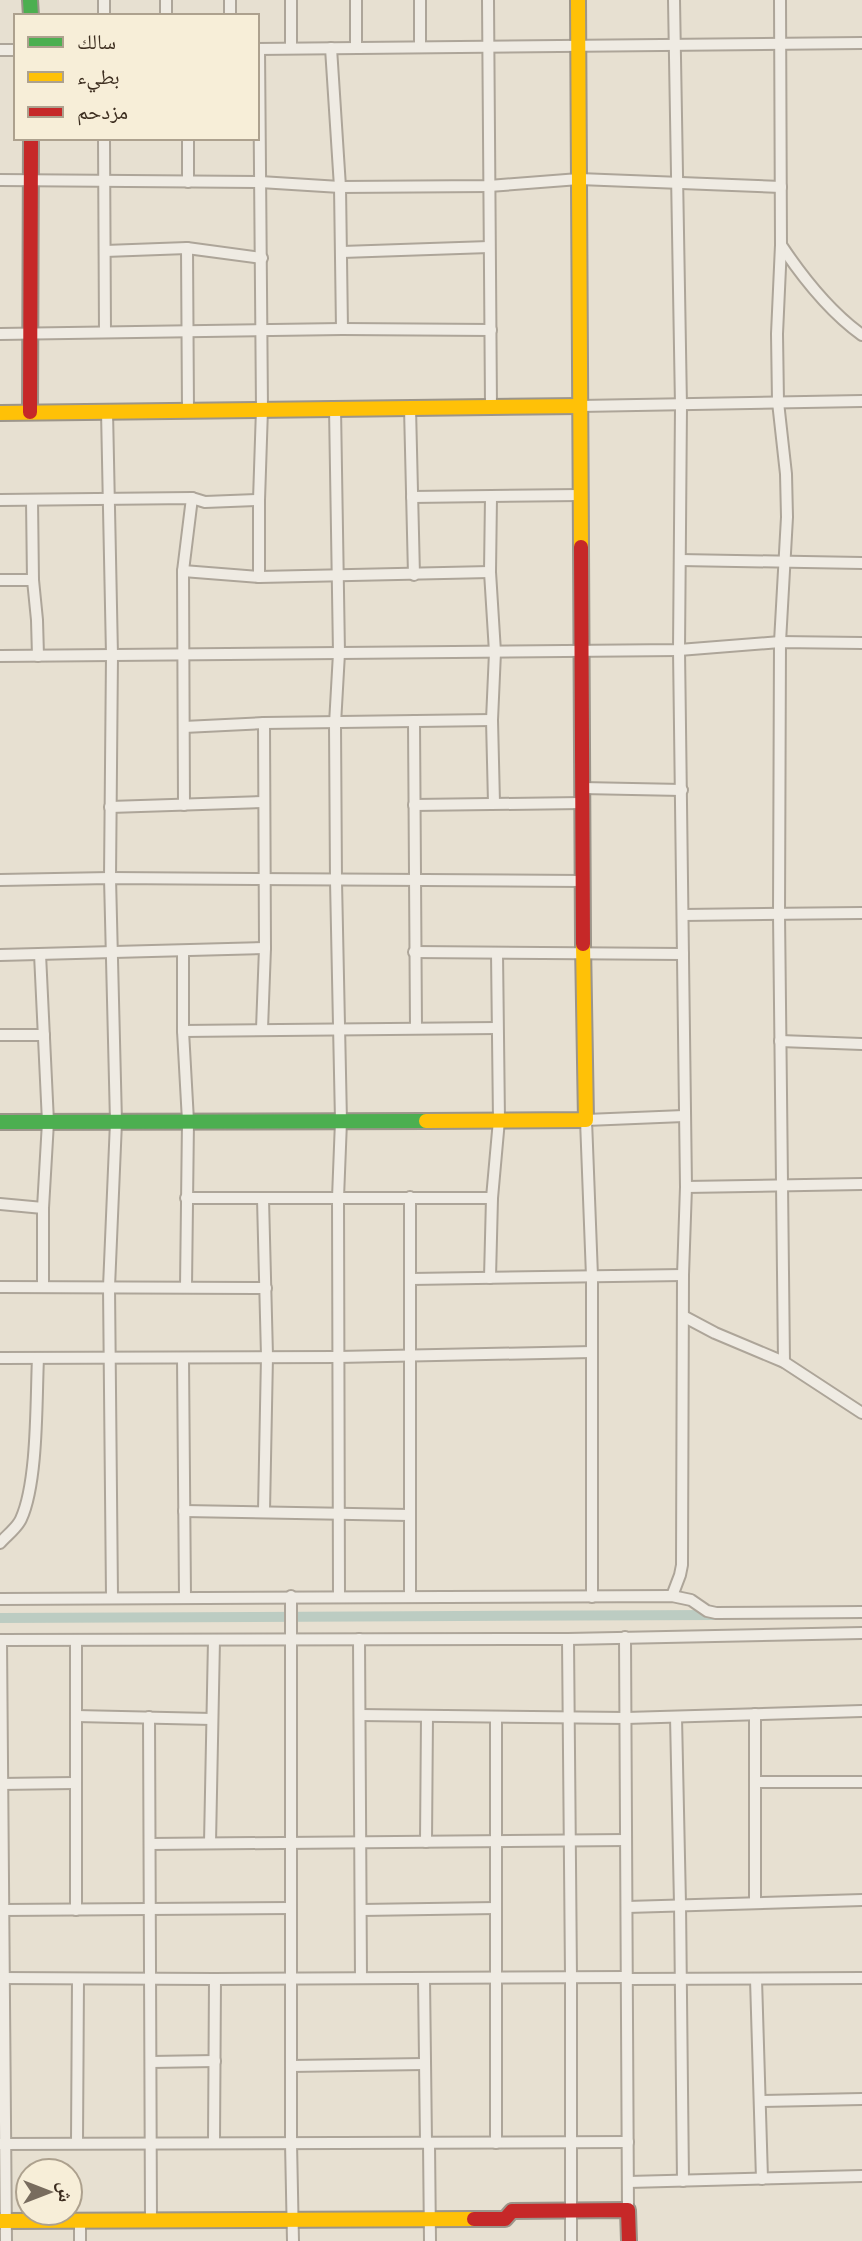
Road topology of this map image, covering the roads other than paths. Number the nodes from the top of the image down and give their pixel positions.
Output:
1 (291, 0) edge
2 (356, 0) edge
3 (420, 0) edge
4 (488, 0) edge
5 (578, 0) edge
6 (674, 0) edge
7 (780, 0) edge
8 (862, 43) edge
9 (779, 44) junction
10 (578, 45) junction
11 (674, 45) junction
12 (488, 46) junction
13 (356, 47) junction
14 (420, 47) junction
15 (291, 48) junction
16 (331, 48) junction
17 (259, 49) edge
18 (259, 116) edge
19 (31, 140) edge
20 (104, 140) edge
21 (188, 140) edge
22 (579, 179) junction
23 (0, 180) edge
24 (31, 181) junction
25 (104, 181) junction
26 (676, 181) junction
27 (188, 182) junction
28 (260, 182) junction
29 (489, 186) junction
30 (340, 187) junction
31 (781, 187) junction
32 (781, 245) junction
33 (489, 247) junction
34 (187, 248) junction
35 (104, 251) junction
36 (342, 252) junction
37 (262, 258) junction
38 (342, 329) junction
39 (491, 330) junction
40 (261, 331) junction
41 (105, 332) junction
42 (187, 332) junction
43 (0, 334) edge
44 (30, 334) junction
45 (862, 335) edge
46 (862, 401) edge
47 (778, 402) junction
48 (580, 406) junction
49 (681, 406) junction
50 (491, 407) junction
51 (335, 408) junction
52 (410, 408) junction
53 (262, 409) junction
54 (188, 410) junction
55 (107, 411) junction
56 (0, 412) edge
57 (30, 412) junction
58 (580, 495) junction
59 (412, 497) junction
60 (491, 497) junction
61 (110, 498) junction
62 (192, 498) junction
63 (0, 500) edge
64 (32, 500) junction
65 (258, 500) junction
66 (680, 560) junction
67 (785, 562) junction
68 (862, 563) edge
69 (183, 571) junction
70 (490, 572) junction
71 (337, 575) junction
72 (414, 575) junction
73 (259, 577) junction
74 (0, 580) edge
75 (33, 580) junction
76 (780, 642) junction
77 (862, 643) edge
78 (679, 650) junction
79 (495, 652) junction
80 (580, 652) junction
81 (339, 653) junction
82 (183, 654) junction
83 (111, 655) junction
84 (0, 656) edge
85 (38, 656) junction
86 (492, 720) junction
87 (414, 721) junction
88 (264, 723) junction
89 (335, 724) junction
90 (184, 727) junction
91 (682, 790) junction
92 (582, 796) junction
93 (264, 802) junction
94 (494, 803) junction
95 (184, 805) junction
96 (414, 805) junction
97 (110, 807) junction
98 (110, 878) junction
99 (0, 880) edge
100 (265, 881) junction
101 (336, 881) junction
102 (414, 881) junction
103 (582, 881) junction
104 (862, 913) edge
105 (779, 914) junction
106 (683, 915) junction
107 (265, 948) junction
108 (183, 952) junction
109 (414, 952) junction
110 (111, 953) junction
111 (497, 953) junction
112 (40, 954) junction
113 (583, 954) junction
114 (684, 954) junction
115 (0, 955) edge
116 (416, 1028) junction
117 (497, 1028) junction
118 (262, 1029) junction
119 (338, 1030) junction
120 (183, 1031) junction
121 (0, 1035) edge
122 (44, 1035) junction
123 (780, 1041) junction
124 (862, 1044) edge
125 (684, 1116) junction
126 (499, 1120) junction
127 (586, 1120) junction
128 (188, 1121) junction
129 (341, 1121) junction
130 (0, 1122) edge
131 (48, 1122) junction
132 (116, 1122) junction
133 (862, 1184) edge
134 (686, 1186) junction
135 (783, 1186) junction
136 (410, 1197) junction
137 (186, 1198) junction
138 (338, 1198) junction
139 (492, 1198) junction
140 (263, 1199) junction
141 (0, 1204) edge
142 (44, 1208) junction
143 (683, 1275) junction
144 (592, 1276) junction
145 (490, 1278) junction
146 (411, 1279) junction
147 (0, 1287) edge
148 (43, 1287) junction
149 (109, 1287) junction
150 (186, 1287) junction
151 (266, 1288) junction
152 (683, 1315) junction
153 (592, 1352) junction
154 (411, 1355) junction
155 (267, 1356) junction
156 (338, 1357) junction
157 (0, 1358) edge
158 (38, 1358) junction
159 (111, 1358) junction
160 (183, 1358) junction
161 (784, 1362) junction
162 (862, 1413) edge
163 (184, 1511) junction
164 (264, 1511) junction
165 (337, 1513) junction
166 (409, 1515) junction
167 (0, 1543) edge
168 (339, 1596) junction
169 (672, 1596) junction
170 (112, 1597) junction
171 (185, 1597) junction
172 (410, 1597) junction
173 (592, 1597) junction
174 (0, 1599) edge
175 (291, 1602) junction
176 (862, 1612) edge
177 (290, 1633) junction
178 (862, 1633) edge
179 (625, 1637) junction
180 (359, 1639) junction
181 (568, 1639) junction
182 (1, 1640) edge
183 (76, 1640) junction
184 (214, 1640) junction
185 (862, 1711) edge
186 (755, 1714) junction
187 (360, 1715) junction
188 (76, 1716) junction
189 (427, 1716) junction
190 (149, 1717) junction
191 (496, 1717) junction
192 (676, 1717) junction
193 (568, 1718) junction
194 (626, 1718) junction
195 (212, 1719) junction
196 (755, 1782) junction
197 (862, 1782) edge
198 (75, 1783) junction
199 (1, 1784) edge
200 (626, 1840) junction
201 (426, 1842) junction
202 (496, 1842) junction
203 (569, 1842) junction
204 (209, 1843) junction
205 (291, 1843) junction
206 (360, 1843) junction
207 (150, 1844) junction
208 (1, 1854) edge
209 (862, 1900) edge
210 (755, 1902) junction
211 (680, 1904) junction
212 (626, 1907) junction
213 (291, 1908) junction
214 (496, 1908) junction
215 (150, 1909) junction
216 (4, 1910) junction
217 (76, 1910) junction
218 (361, 1910) junction
219 (572, 1976) junction
220 (496, 1977) junction
221 (2, 1978) edge
222 (361, 1978) junction
223 (424, 1978) junction
224 (627, 1978) junction
225 (862, 1978) edge
226 (78, 1979) junction
227 (150, 1979) junction
228 (215, 1979) junction
229 (292, 1979) junction
230 (756, 1979) junction
231 (681, 1980) junction
232 (215, 2061) junction
233 (151, 2062) junction
234 (424, 2064) junction
235 (291, 2066) junction
236 (862, 2099) edge
237 (760, 2101) junction
238 (570, 2142) junction
239 (628, 2142) junction
240 (77, 2143) junction
241 (151, 2143) junction
242 (214, 2143) junction
243 (291, 2143) junction
244 (427, 2143) junction
245 (496, 2143) junction
246 (3, 2144) edge
247 (862, 2176) edge
248 (762, 2179) junction
249 (683, 2181) junction
250 (628, 2182) junction
251 (571, 2210) junction
252 (628, 2210) junction
253 (430, 2219) junction
254 (151, 2220) junction
255 (292, 2220) junction
256 (3, 2221) edge
257 (84, 2221) edge
258 (6, 2241) edge
259 (293, 2241) edge
260 (430, 2241) edge
261 (571, 2241) edge
262 (629, 2241) edge

1 - 15 street
2 - 13 street
3 - 14 street
4 - 12 street
5 - 10 street
6 - 11 street
7 - 9 street
8 - 9 street
9 - 11 street
9 - 31 street
10 - 11 street
10 - 12 street
10 - 22 street
11 - 26 street
12 - 14 street
12 - 29 street
13 - 14 street
13 - 16 street
15 - 16 street
15 - 17 street
16 - 30 street
18 - 28 street
19 - 24 street
20 - 25 street
21 - 27 street
22 - 26 street
22 - 29 street
22 - 48 street
23 - 24 street
24 - 25 street
24 - 44 street
25 - 27 street
25 - 35 street
26 - 31 street
26 - 49 street
27 - 28 street
28 - 30 street
28 - 37 street
29 - 30 street
29 - 33 street
30 - 36 street
31 - 32 street
32 - 45 street
32 - 47 street
33 - 36 street
33 - 39 street
34 - 35 street
34 - 37 street
34 - 42 street
35 - 41 street
36 - 38 street
37 - 40 street
38 - 39 street
38 - 40 street
39 - 50 street
40 - 42 street
40 - 53 street
41 - 42 street
41 - 44 street
42 - 54 street
43 - 44 street
44 - 57 street
46 - 47 street
47 - 49 street
47 - 67 street
48 - 49 street
48 - 50 street
48 - 58 street
49 - 66 street
50 - 52 street
51 - 52 street
51 - 53 street
51 - 71 street
52 - 59 street
53 - 54 street
53 - 65 street
54 - 55 street
55 - 57 street
55 - 61 street
56 - 57 street
58 - 60 street
58 - 80 street
59 - 60 street
59 - 72 street
60 - 70 street
61 - 62 street
61 - 64 street
61 - 83 street
62 - 65 street
62 - 69 street
63 - 64 street
64 - 75 street
65 - 73 street
66 - 67 street
66 - 78 street
67 - 68 street
67 - 76 street
69 - 73 street
69 - 82 street
70 - 72 street
70 - 79 street
71 - 72 street
71 - 73 street
71 - 81 street
74 - 75 street
75 - 85 street
76 - 77 street
76 - 78 street
76 - 105 street
78 - 80 street
78 - 91 street
79 - 80 street
79 - 81 street
79 - 86 street
80 - 92 street
81 - 82 street
81 - 89 street
82 - 83 street
82 - 90 street
83 - 85 street
83 - 97 street
84 - 85 street
86 - 87 street
86 - 94 street
87 - 89 street
87 - 96 street
88 - 89 street
88 - 90 street
88 - 93 street
89 - 101 street
90 - 95 street
91 - 92 street
91 - 106 street
92 - 94 street
92 - 103 street
93 - 95 street
93 - 100 street
94 - 96 street
95 - 97 street
96 - 102 street
97 - 98 street
98 - 99 street
98 - 100 street
98 - 110 street
100 - 101 street
100 - 107 street
101 - 102 street
101 - 119 street
102 - 103 street
102 - 109 street
103 - 113 street
104 - 105 street
105 - 106 street
105 - 123 street
106 - 114 street
107 - 108 street
107 - 118 street
108 - 110 street
108 - 120 street
109 - 111 street
109 - 116 street
110 - 112 street
110 - 132 street
111 - 113 street
111 - 117 street
112 - 115 street
112 - 122 street
113 - 114 street
113 - 127 street
114 - 125 street
116 - 117 street
116 - 119 street
117 - 126 street
118 - 119 street
118 - 120 street
119 - 129 street
120 - 128 street
121 - 122 street
122 - 131 street
123 - 124 street
123 - 135 street
125 - 127 street
125 - 134 street
126 - 127 street
126 - 129 street
126 - 139 street
127 - 144 street
128 - 129 street
128 - 132 street
128 - 137 street
129 - 138 street
130 - 131 street
131 - 132 street
131 - 142 street
132 - 149 street
133 - 135 street
134 - 135 street
134 - 143 street
135 - 161 street
136 - 138 street
136 - 139 street
136 - 146 street
137 - 140 street
137 - 150 street
138 - 140 street
138 - 156 street
139 - 145 street
140 - 151 street
141 - 142 street
142 - 148 street
143 - 144 street
143 - 152 street
144 - 145 street
144 - 153 street
145 - 146 street
146 - 154 street
147 - 148 street
148 - 149 street
149 - 150 street
149 - 159 street
150 - 151 street
151 - 155 street
152 - 161 street
152 - 169 street
153 - 154 street
153 - 173 street
154 - 156 street
154 - 166 street
155 - 156 street
155 - 160 street
155 - 164 street
156 - 165 street
157 - 158 street
158 - 159 street
158 - 167 street
159 - 160 street
159 - 170 street
160 - 163 street
161 - 162 street
163 - 164 street
163 - 171 street
164 - 165 street
165 - 166 street
165 - 168 street
166 - 172 street
168 - 172 street
168 - 175 street
169 - 173 street
169 - 176 street
170 - 171 street
170 - 174 street
171 - 175 street
172 - 173 street
175 - 177 street
177 - 180 street
177 - 184 street
177 - 205 street
178 - 179 street
179 - 181 street
179 - 194 street
180 - 181 street
180 - 187 street
181 - 193 street
182 - 183 street
182 - 199 street
183 - 184 street
183 - 188 street
184 - 195 street
185 - 186 street
186 - 192 street
186 - 196 street
187 - 189 street
187 - 206 street
188 - 190 street
188 - 198 street
189 - 191 street
189 - 201 street
190 - 195 street
190 - 207 street
191 - 193 street
191 - 202 street
192 - 194 street
192 - 211 street
193 - 194 street
193 - 203 street
194 - 200 street
195 - 204 street
196 - 197 street
196 - 210 street
198 - 199 street
198 - 217 street
199 - 208 street
200 - 203 street
200 - 212 street
201 - 202 street
201 - 206 street
202 - 203 street
202 - 214 street
203 - 219 street
204 - 205 street
204 - 207 street
205 - 206 street
205 - 213 street
206 - 218 street
207 - 215 street
208 - 216 street
209 - 210 street
210 - 211 street
211 - 212 street
211 - 231 street
212 - 224 street
213 - 215 street
213 - 229 street
214 - 218 street
214 - 220 street
215 - 217 street
215 - 227 street
216 - 217 street
216 - 221 street
218 - 222 street
219 - 220 street
219 - 224 street
219 - 238 street
220 - 223 street
220 - 245 street
221 - 226 street
221 - 246 street
222 - 223 street
222 - 229 street
223 - 234 street
224 - 231 street
224 - 239 street
225 - 230 street
226 - 227 street
226 - 240 street
227 - 228 street
227 - 233 street
228 - 229 street
228 - 232 street
229 - 235 street
230 - 231 street
230 - 237 street
231 - 249 street
232 - 233 street
232 - 242 street
233 - 241 street
234 - 235 street
234 - 244 street
235 - 243 street
236 - 237 street
237 - 248 street
238 - 239 street
238 - 245 street
238 - 251 street
239 - 250 street
240 - 241 street
240 - 246 street
241 - 242 street
241 - 254 street
242 - 243 street
243 - 244 street
243 - 255 street
244 - 245 street
244 - 253 street
246 - 256 street
247 - 248 street
248 - 249 street
249 - 250 street
250 - 252 street
251 - 252 street
251 - 253 street
251 - 261 street
252 - 262 street
253 - 255 street
253 - 260 street
254 - 255 street
254 - 257 street
255 - 259 street
256 - 258 street

